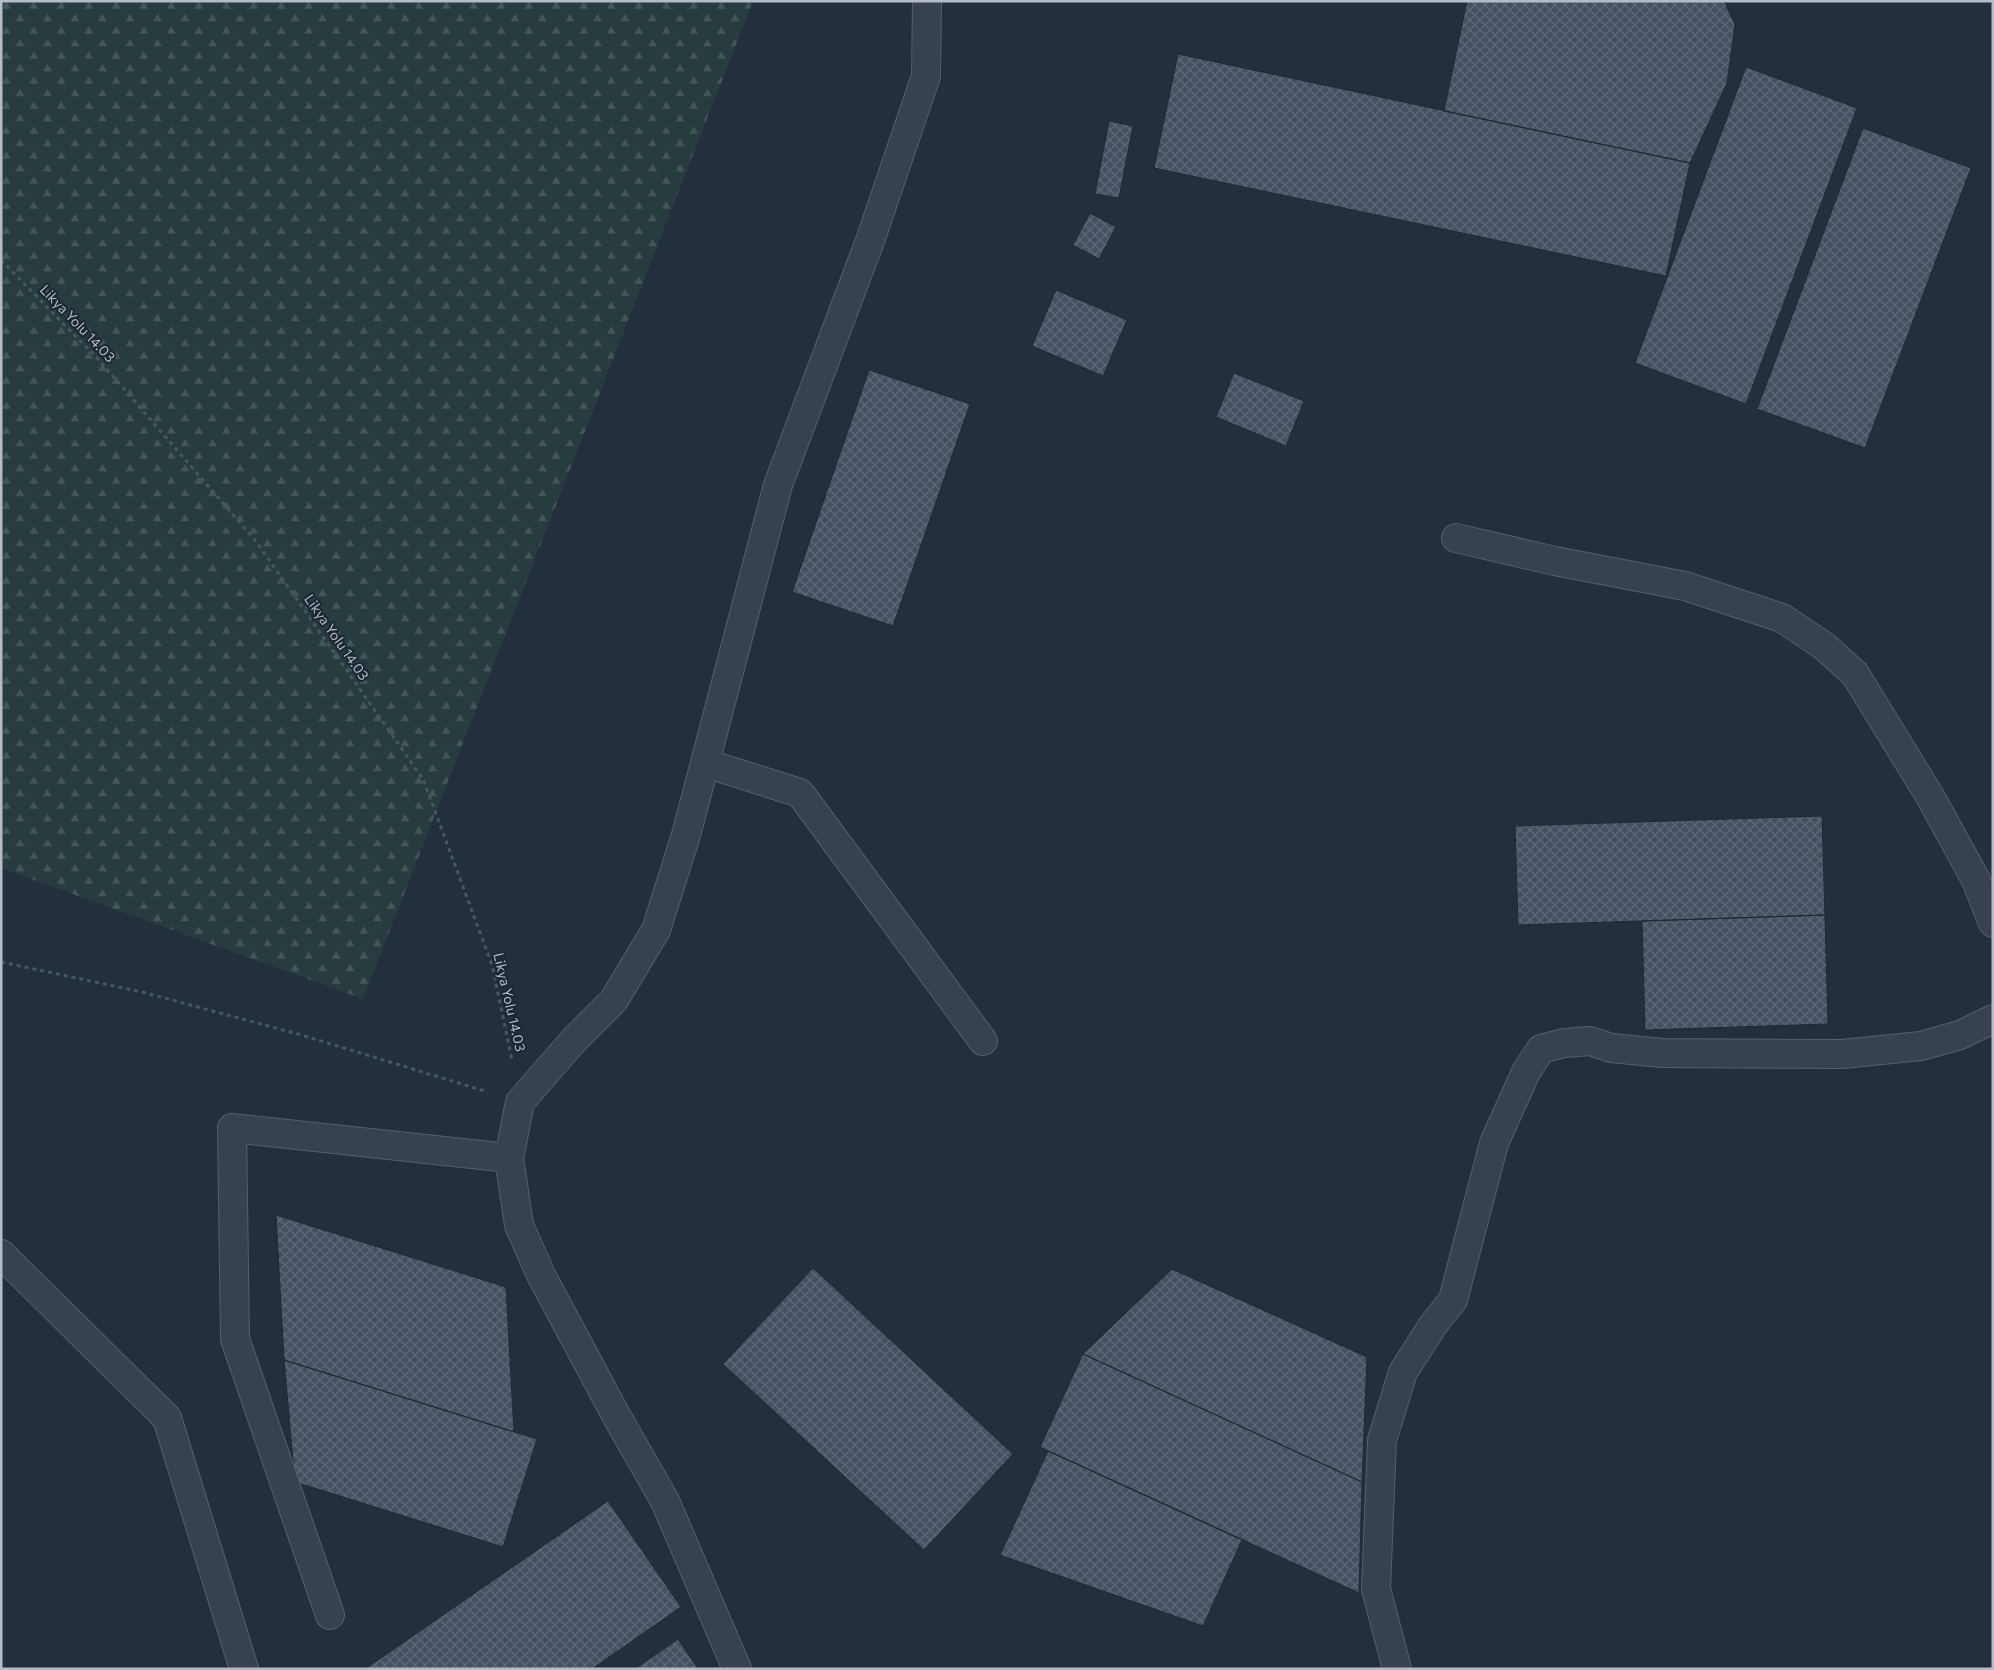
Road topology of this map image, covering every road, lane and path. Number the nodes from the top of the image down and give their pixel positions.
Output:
1 (927, 1) edge
2 (1, 260) edge
3 (1456, 538) dead end
4 (706, 763) junction
5 (1993, 923) edge
6 (1, 962) edge
7 (1993, 1019) edge
8 (983, 1041) dead end
9 (520, 1102) junction
10 (509, 1158) junction
11 (1, 1254) edge
12 (330, 1615) dead end
13 (244, 1669) edge
14 (737, 1669) edge
15 (1397, 1669) edge

1 - 4 street
2 - 9 path, Likya Yolu 14.03
3 - 5 street
4 - 8 street
4 - 9 street
6 - 9 path
7 - 15 street
9 - 10 street
10 - 12 street
10 - 14 street
11 - 13 street

